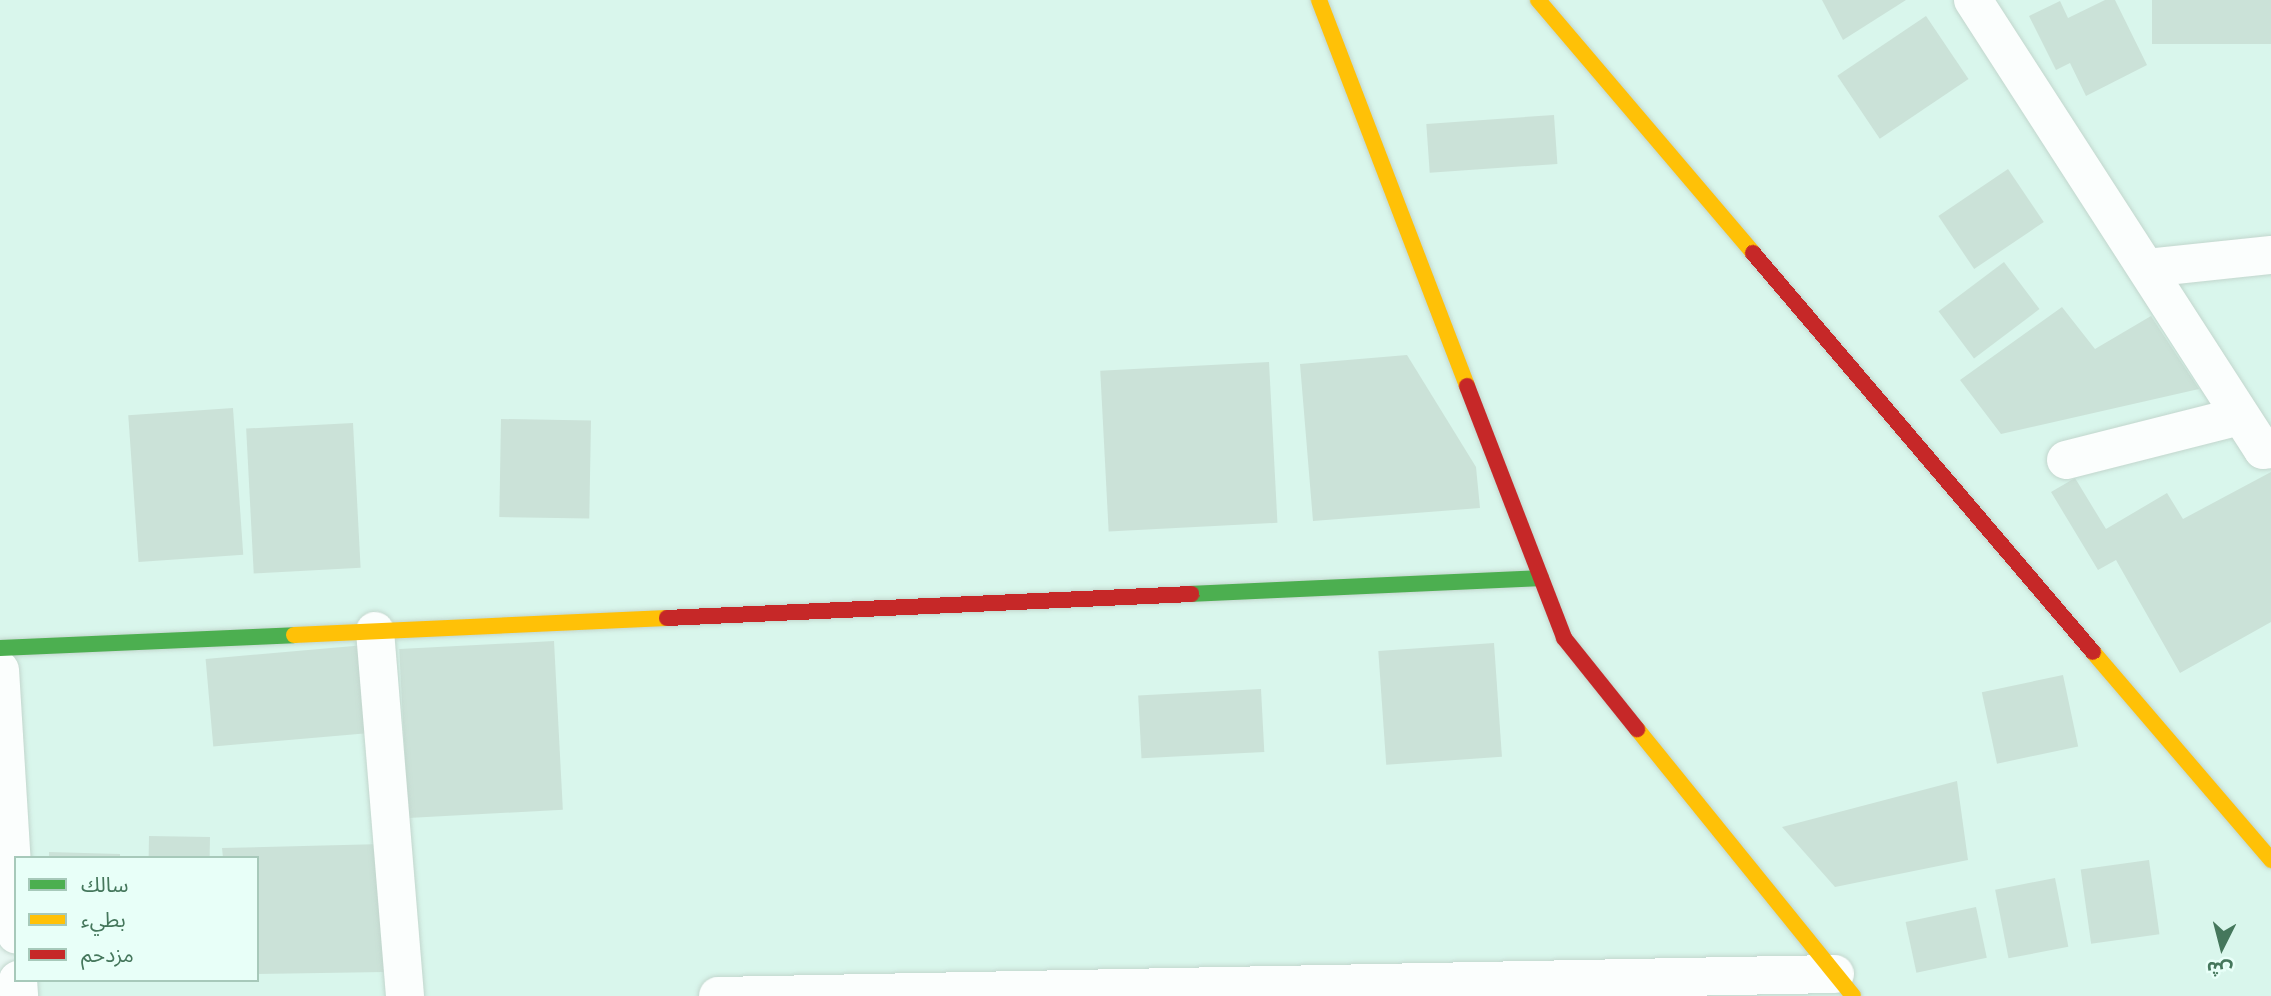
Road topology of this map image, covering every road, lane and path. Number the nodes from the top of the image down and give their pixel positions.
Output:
1 (1319, 0) edge
2 (1538, 0) edge
3 (1973, 0) edge
4 (2271, 255) edge
5 (2147, 268) junction
6 (2241, 416) junction
7 (2271, 449) edge
8 (2066, 460) dead end
9 (1541, 578) junction
10 (375, 631) junction
11 (0, 648) edge
12 (1, 690) edge
13 (2271, 860) edge
14 (14, 902) edge
15 (1844, 985) edge
16 (405, 996) edge
17 (718, 996) edge

1 - 9 street
2 - 13 street
3 - 5 street
4 - 5 street
5 - 6 street
6 - 7 street
6 - 8 street
9 - 10 street
9 - 15 street
10 - 11 street
10 - 16 street
12 - 14 street
15 - 17 street

